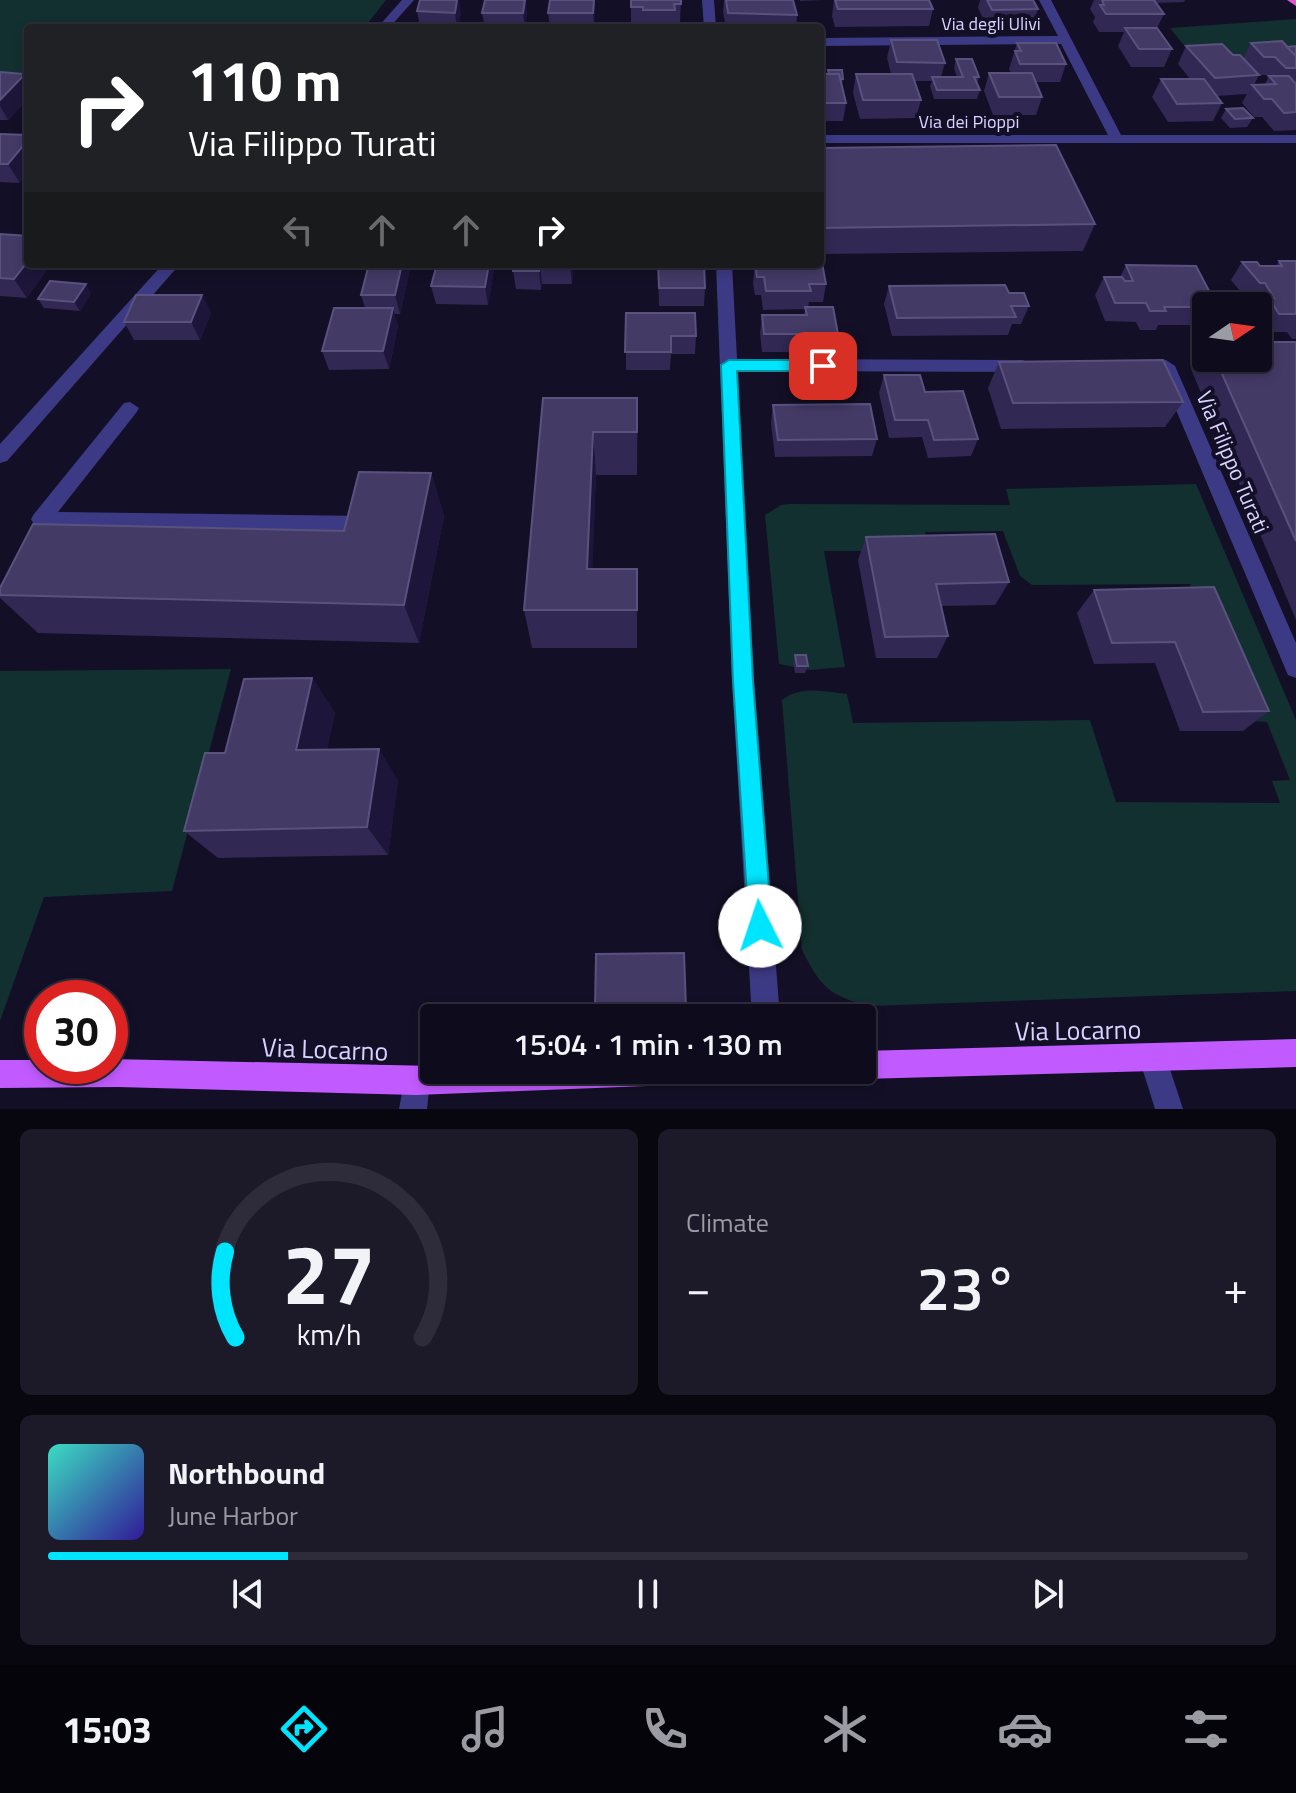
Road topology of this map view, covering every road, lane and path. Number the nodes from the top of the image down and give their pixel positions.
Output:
1 (408, 0) edge
2 (708, 0) edge
3 (1045, 0) edge
4 (387, 24) edge
5 (710, 24) edge
6 (1066, 40) junction
7 (824, 42) edge
8 (824, 139) edge
9 (1296, 139) edge
10 (1117, 140) junction
11 (168, 268) edge
12 (724, 268) edge
13 (729, 365) junction
14 (1041, 366) edge
15 (1119, 366) edge
16 (130, 408) dead end
17 (0, 456) edge
18 (364, 524) edge
19 (1296, 668) edge
20 (765, 1004) edge
21 (1296, 1053) edge
22 (1153, 1058) junction
23 (876, 1065) edge
24 (0, 1074) edge
25 (539, 1084) edge
26 (415, 1095) edge
27 (1169, 1109) edge

1 - 4 street
2 - 5 street
3 - 6 street
6 - 7 street, Via degli Ulivi
6 - 10 street
8 - 10 street, Via dei Pioppi
9 - 10 street, Via dei Pioppi
11 - 17 street
12 - 13 street
13 - 14 street
13 - 20 street
15 - 19 street, Via Filippo Turati
16 - 18 street
21 - 22 main road, Via Locarno
22 - 23 main road, Via Locarno
22 - 27 street
24 - 26 main road, Via Locarno
25 - 26 main road, Via Locarno

